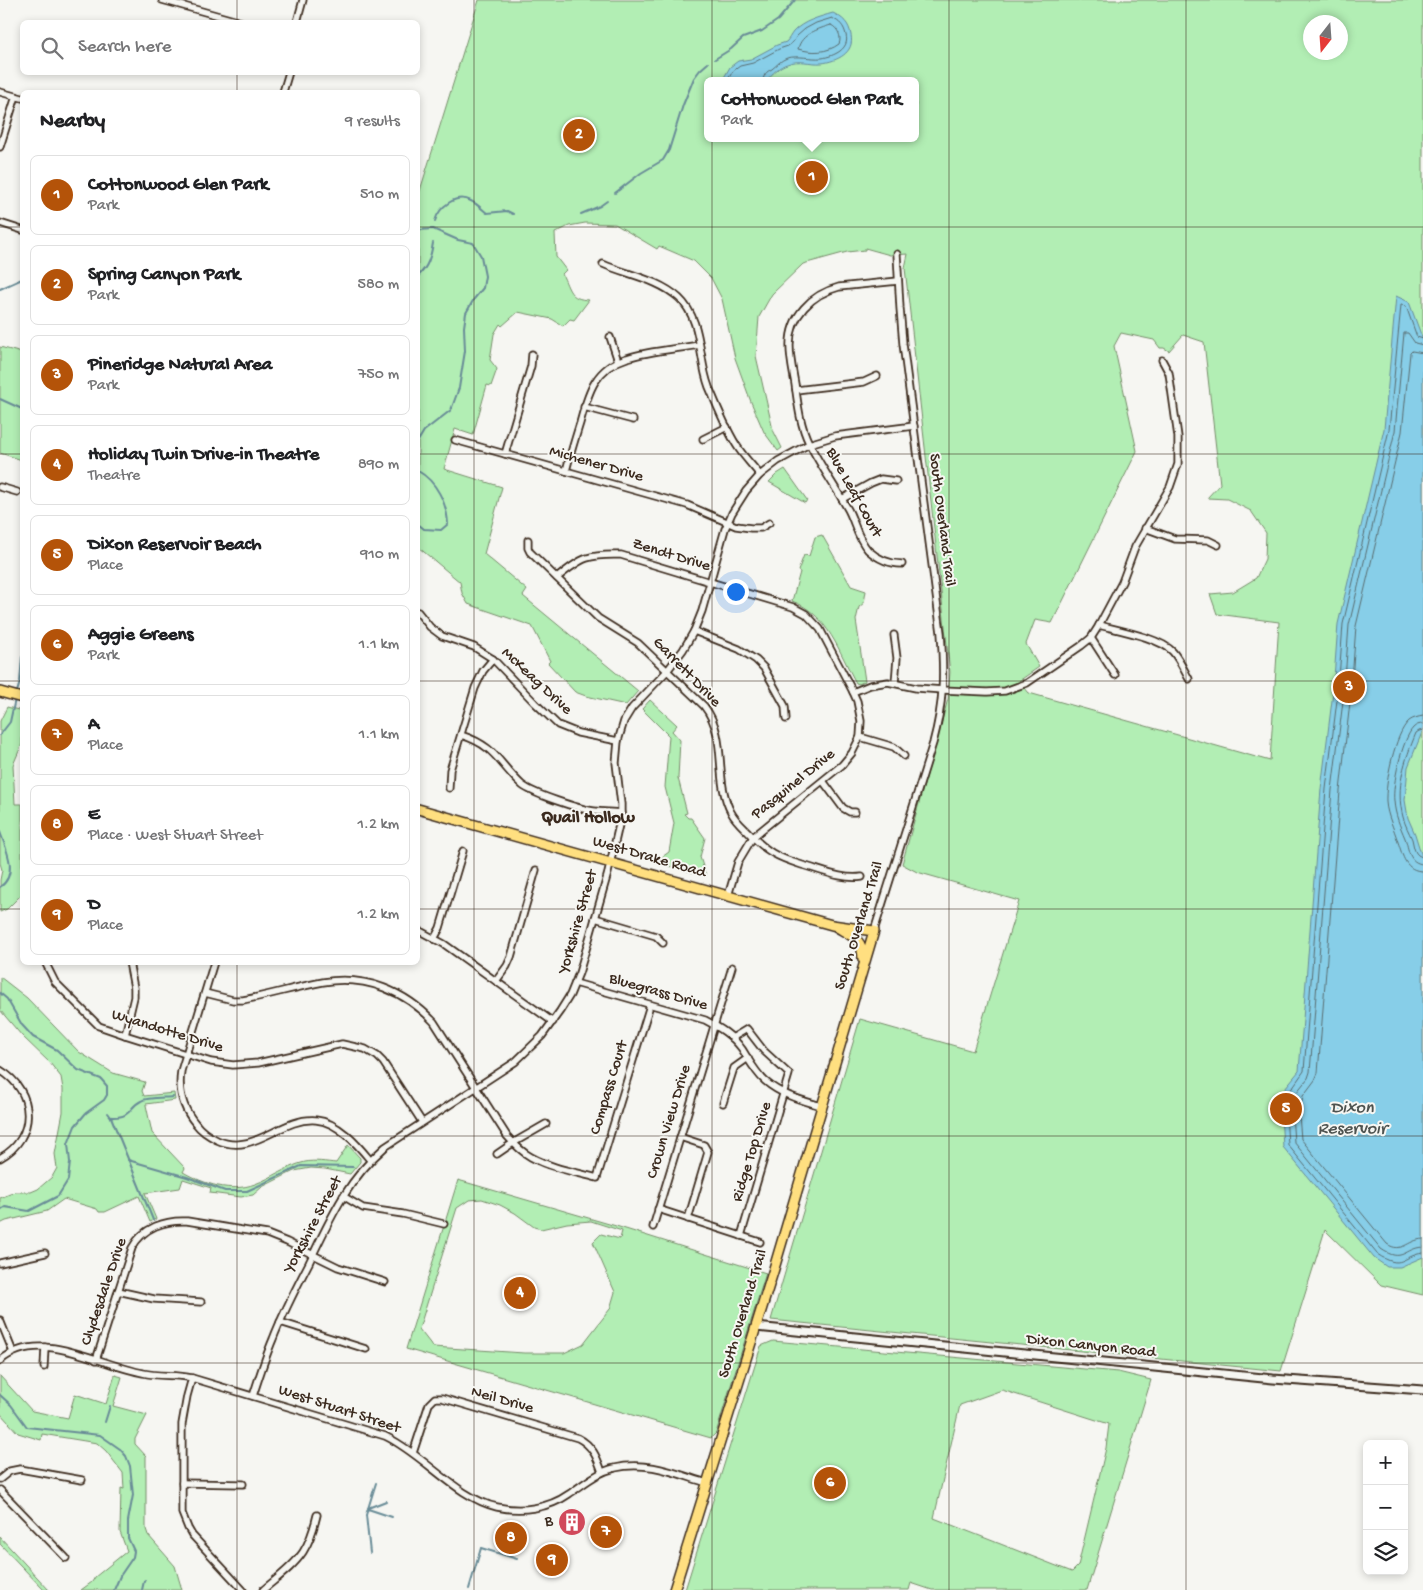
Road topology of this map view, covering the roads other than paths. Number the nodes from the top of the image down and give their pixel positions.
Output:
1 (162, 0) edge
2 (303, 0) edge
3 (234, 20) edge
4 (298, 20) edge
5 (287, 75) edge
6 (283, 90) edge
7 (0, 92) edge
8 (16, 96) junction
9 (20, 97) edge
10 (0, 147) edge
11 (0, 223) edge
12 (20, 229) edge
13 (897, 254) dead end
14 (603, 264) dead end
15 (898, 281) junction
16 (610, 337) dead end
17 (699, 345) junction
18 (532, 354) dead end
19 (1162, 360) dead end
20 (618, 361) junction
21 (877, 376) dead end
22 (796, 390) junction
23 (584, 407) junction
24 (632, 420) dead end
25 (914, 426) junction
26 (727, 427) junction
27 (455, 440) dead end
28 (703, 440) dead end
29 (809, 444) junction
30 (505, 454) junction
31 (566, 471) junction
32 (760, 476) junction
33 (896, 481) dead end
34 (0, 487) edge
35 (17, 492) dead end
36 (842, 499) junction
37 (727, 523) junction
38 (769, 523) dead end
39 (1145, 528) junction
40 (528, 540) dead end
41 (1218, 545) dead end
42 (902, 564) dead end
43 (557, 578) junction
44 (710, 582) junction
45 (420, 614) edge
46 (1099, 625) junction
47 (694, 631) junction
48 (894, 635) dead end
49 (1091, 638) junction
50 (493, 659) junction
51 (667, 671) junction
52 (1115, 676) dead end
53 (1189, 679) dead end
54 (895, 683) junction
55 (943, 690) junction
56 (0, 692) edge
57 (853, 692) junction
58 (20, 697) edge
59 (786, 719) dead end
60 (461, 735) junction
61 (860, 737) junction
62 (618, 741) junction
63 (904, 756) dead end
64 (822, 781) junction
65 (449, 788) dead end
66 (420, 810) edge
67 (855, 812) dead end
68 (621, 813) junction
69 (753, 837) junction
70 (463, 851) dead end
71 (610, 863) junction
72 (536, 870) dead end
73 (862, 877) dead end
74 (728, 896) junction
75 (595, 918) junction
76 (832, 925) junction
77 (420, 931) edge
78 (874, 931) junction
79 (434, 939) junction
80 (664, 943) dead end
81 (863, 964) junction
82 (46, 965) edge
83 (130, 965) edge
84 (213, 965) edge
85 (732, 967) dead end
86 (496, 981) junction
87 (575, 984) junction
88 (205, 992) junction
89 (650, 1005) junction
90 (553, 1022) junction
91 (715, 1025) junction
92 (125, 1035) junction
93 (732, 1038) junction
94 (186, 1054) junction
95 (748, 1058) junction
96 (0, 1070) edge
97 (476, 1087) junction
98 (784, 1094) junction
99 (723, 1103) dead end
100 (821, 1106) junction
101 (422, 1122) junction
102 (546, 1124) dead end
103 (680, 1137) junction
104 (513, 1143) junction
105 (497, 1154) dead end
106 (0, 1158) edge
107 (370, 1160) junction
108 (343, 1196) junction
109 (658, 1209) junction
110 (688, 1219) junction
111 (444, 1224) dead end
112 (653, 1227) dead end
113 (741, 1236) junction
114 (760, 1242) dead end
115 (45, 1253) dead end
116 (312, 1255) junction
117 (0, 1263) edge
118 (385, 1282) dead end
119 (118, 1291) junction
120 (201, 1302) dead end
121 (0, 1320) edge
122 (280, 1322) junction
123 (756, 1327) junction
124 (45, 1347) junction
125 (366, 1348) dead end
126 (13, 1352) junction
127 (96, 1360) junction
128 (0, 1361) edge
129 (44, 1367) dead end
130 (192, 1378) junction
131 (1423, 1390) edge
132 (253, 1396) junction
133 (413, 1452) junction
134 (602, 1472) junction
135 (0, 1479) edge
136 (82, 1480) dead end
137 (182, 1483) junction
138 (243, 1484) dead end
139 (707, 1484) junction
140 (0, 1490) edge
141 (317, 1516) dead end
142 (66, 1558) dead end
143 (243, 1590) edge
144 (263, 1590) edge
145 (674, 1590) edge

1 - 3 street
2 - 4 street
5 - 6 street
7 - 8 street
8 - 9 street
8 - 10 street
11 - 12 street
13 - 15 street, South Overland Trail
14 - 17 street
15 - 22 street, Blue Leaf Court
15 - 25 street, South Overland Trail
16 - 20 street
17 - 20 street
17 - 26 street
18 - 30 street
19 - 39 street
20 - 23 street
21 - 22 street
22 - 29 street, Blue Leaf Court
23 - 24 street
23 - 31 street
25 - 29 street, Yorkshire Street
25 - 55 street, South Overland Trail
26 - 28 street
26 - 32 street
27 - 30 street, Michener Drive
29 - 32 street, Yorkshire Street
29 - 36 street, Blue Leaf Court
30 - 31 street, Michener Drive
31 - 37 street, Michener Drive
32 - 37 street, Yorkshire Street
33 - 36 street
34 - 35 street
36 - 42 street, Blue Leaf Court
37 - 38 street, Michener Drive
37 - 44 street, Yorkshire Street
39 - 41 street
39 - 46 street
40 - 43 street, Garrett Drive
43 - 44 street, Zendt Drive
43 - 51 street, Garrett Drive
44 - 47 street, Yorkshire Street
44 - 57 street, Zendt Drive
45 - 50 street, McKeag Drive
46 - 49 street
46 - 53 street
47 - 51 street, Yorkshire Street
47 - 59 street
48 - 54 street
49 - 52 street
49 - 55 street
50 - 60 street
50 - 62 street, McKeag Drive
51 - 62 street, Yorkshire Street
51 - 69 street, Garrett Drive
54 - 55 street
54 - 57 street
55 - 78 street, South Overland Trail
56 - 58 main road
57 - 61 street, Pasquinel Drive
60 - 65 street
60 - 68 street
61 - 63 street
61 - 64 street, Pasquinel Drive
62 - 68 street, Yorkshire Street
64 - 67 street
64 - 69 street, Pasquinel Drive
66 - 71 main road, West Drake Road
68 - 71 street, Yorkshire Street
69 - 73 street, Garrett Drive
69 - 74 street, Pasquinel Drive
70 - 79 street
71 - 74 main road, West Drake Road
71 - 75 street, Yorkshire Street
72 - 86 street
74 - 76 main road, West Drake Road
75 - 80 street
75 - 87 street, Yorkshire Street
76 - 78 main road, West Drake Road
76 - 81 main road
77 - 79 street
78 - 81 main road, South Overland Trail
79 - 86 street
81 - 100 main road, South Overland Trail
82 - 92 street, Wyandotte Drive
83 - 92 street
84 - 88 street
85 - 91 street, Crown View Drive
86 - 90 street
87 - 89 street, Bluegrass Drive
87 - 90 street, Yorkshire Street
88 - 94 street
88 - 97 street
89 - 91 street, Bluegrass Drive
89 - 104 street, Compass Court
90 - 97 street, Yorkshire Street
91 - 93 street, Bluegrass Drive
91 - 103 street, Crown View Drive
92 - 94 street, Wyandotte Drive
93 - 95 street, Bluegrass Drive
93 - 98 street, Ridge Top Drive
94 - 101 street, Wyandotte Drive
94 - 107 street
95 - 98 street, Bluegrass Drive
95 - 99 street
96 - 106 street
97 - 101 street, Yorkshire Street
97 - 104 street
98 - 100 street, Bluegrass Drive
98 - 113 street, Ridge Top Drive
100 - 123 main road, South Overland Trail
101 - 107 street, Yorkshire Street
102 - 104 street
103 - 109 street, Crown View Drive
103 - 110 street
104 - 105 street
107 - 108 street, Yorkshire Street
108 - 111 street
108 - 116 street, Yorkshire Street
109 - 110 street
109 - 112 street, Crown View Drive
110 - 113 street
113 - 114 street
115 - 117 street
116 - 118 street, Clydesdale Drive
116 - 119 street, Clydesdale Drive
116 - 122 street, Yorkshire Street
119 - 120 street
119 - 127 street, Clydesdale Drive
121 - 126 street
122 - 125 street
122 - 132 street, Yorkshire Street
123 - 131 street, Dixon Canyon Road
123 - 139 main road, South Overland Trail
124 - 126 street, West Stuart Street
124 - 127 street, West Stuart Street
124 - 129 street
126 - 128 street, West Stuart Street
127 - 130 street, West Stuart Street
130 - 132 street, West Stuart Street
130 - 137 street
132 - 133 street, West Stuart Street
133 - 134 street, West Stuart Street
133 - 134 street, Neil Drive
134 - 139 street, West Stuart Street
135 - 136 street
137 - 138 street
137 - 143 street
139 - 145 main road, South Overland Trail
140 - 142 street
141 - 144 street

